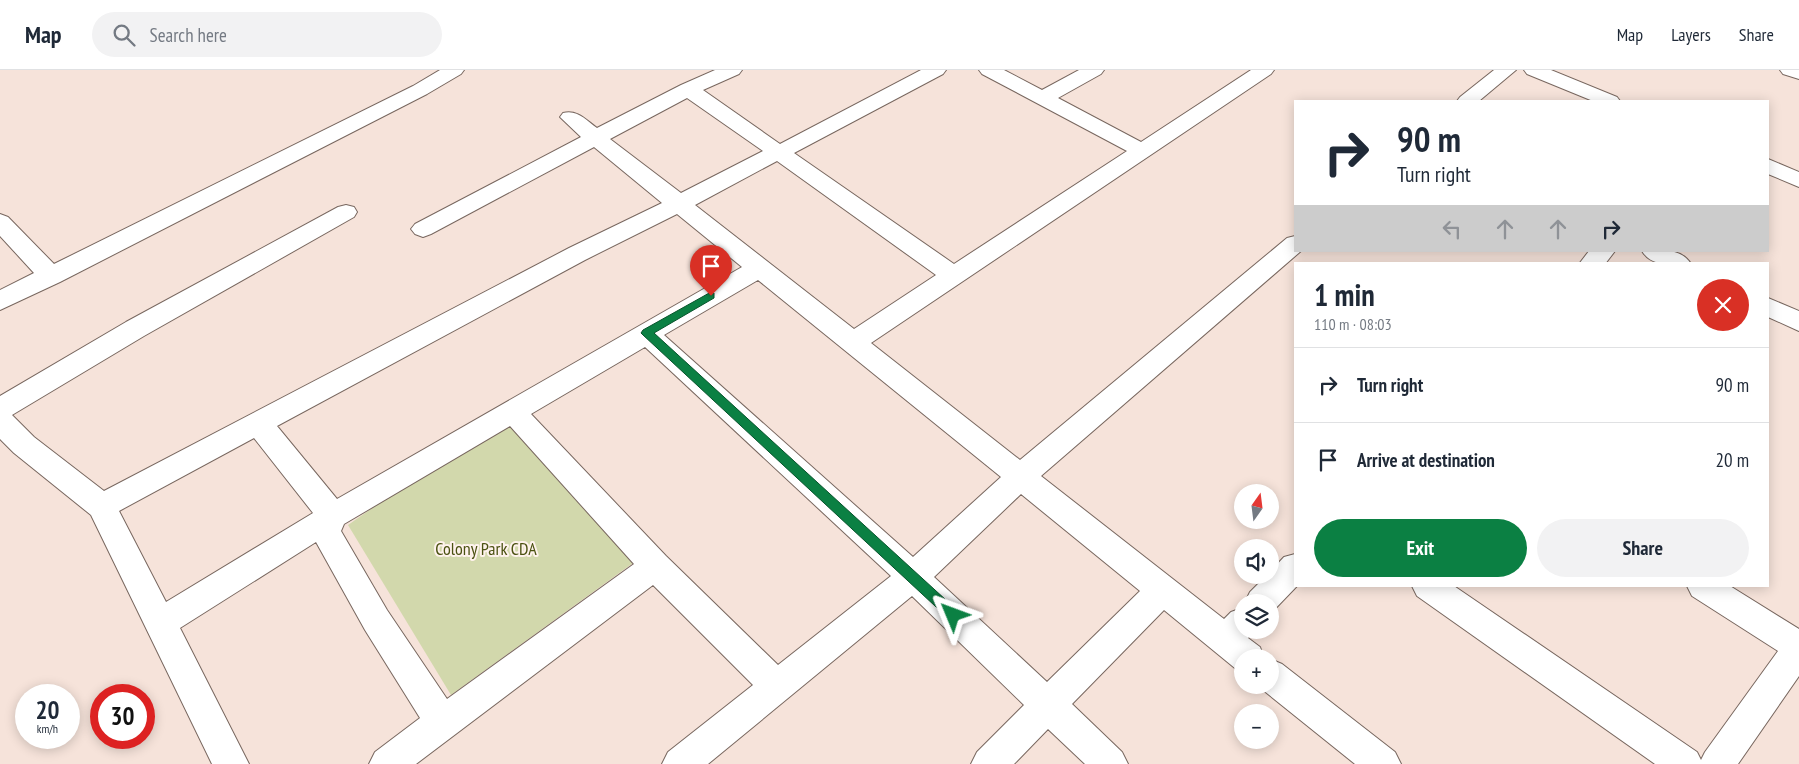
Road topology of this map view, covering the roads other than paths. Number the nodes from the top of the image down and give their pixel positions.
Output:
1 (454, 70) edge
2 (732, 70) edge
3 (936, 70) edge
4 (989, 70) edge
5 (1094, 70) edge
6 (1264, 70) edge
7 (1506, 70) edge
8 (1534, 70) edge
9 (1790, 70) edge
10 (1799, 73) edge
11 (688, 89) junction
12 (1043, 98) junction
13 (1468, 100) edge
14 (1608, 100) edge
15 (570, 117) dead end
16 (596, 138) junction
17 (1141, 150) junction
18 (778, 152) junction
19 (1769, 166) edge
20 (1798, 176) edge
21 (678, 204) junction
22 (346, 212) dead end
23 (0, 222) edge
24 (423, 229) dead end
25 (1294, 245) edge
26 (1656, 252) edge
27 (1675, 262) edge
28 (759, 268) junction
29 (953, 275) junction
30 (51, 276) junction
31 (0, 302) edge
32 (1769, 307) edge
33 (1799, 322) edge
34 (646, 333) junction
35 (852, 342) junction
36 (0, 409) edge
37 (512, 412) junction
38 (0, 422) edge
39 (258, 423) junction
40 (1020, 477) junction
41 (102, 506) junction
42 (334, 516) junction
43 (654, 566) junction
44 (1294, 568) edge
45 (913, 577) junction
46 (1429, 587) edge
47 (1705, 587) edge
48 (1162, 590) junction
49 (1269, 594) edge
50 (160, 622) junction
51 (1239, 640) edge
52 (1799, 648) edge
53 (1279, 682) edge
54 (777, 686) junction
55 (1047, 705) junction
56 (443, 723) junction
57 (231, 764) edge
58 (387, 764) edge
59 (680, 764) edge
60 (989, 764) edge
61 (1110, 764) edge
62 (1383, 764) edge
63 (1685, 764) edge
64 (1716, 764) edge

1 - 30 street
2 - 11 street
3 - 18 street
4 - 12 street
5 - 12 street
6 - 17 street
7 - 13 street
8 - 14 street
9 - 10 street
11 - 16 street
11 - 18 street
12 - 17 street
15 - 16 street
16 - 21 street
16 - 24 street
17 - 29 street
18 - 21 street
18 - 29 street
19 - 20 street
21 - 28 street
21 - 39 street
22 - 36 street
23 - 30 street
25 - 40 street
26 - 27 street
28 - 34 street
28 - 35 street
29 - 35 street
30 - 31 street
32 - 33 street
34 - 37 street
34 - 45 street
35 - 40 street
37 - 42 street
37 - 43 street
38 - 41 street
39 - 41 street
39 - 42 street
40 - 45 street
40 - 48 street
41 - 50 street
42 - 50 street
42 - 56 street
43 - 54 street
43 - 56 street
44 - 49 street
45 - 54 street
45 - 55 street
46 - 63 street
47 - 52 street
48 - 51 street
48 - 55 street
50 - 57 street
52 - 64 street
53 - 62 street
54 - 59 street
55 - 60 street
55 - 61 street
56 - 58 street

